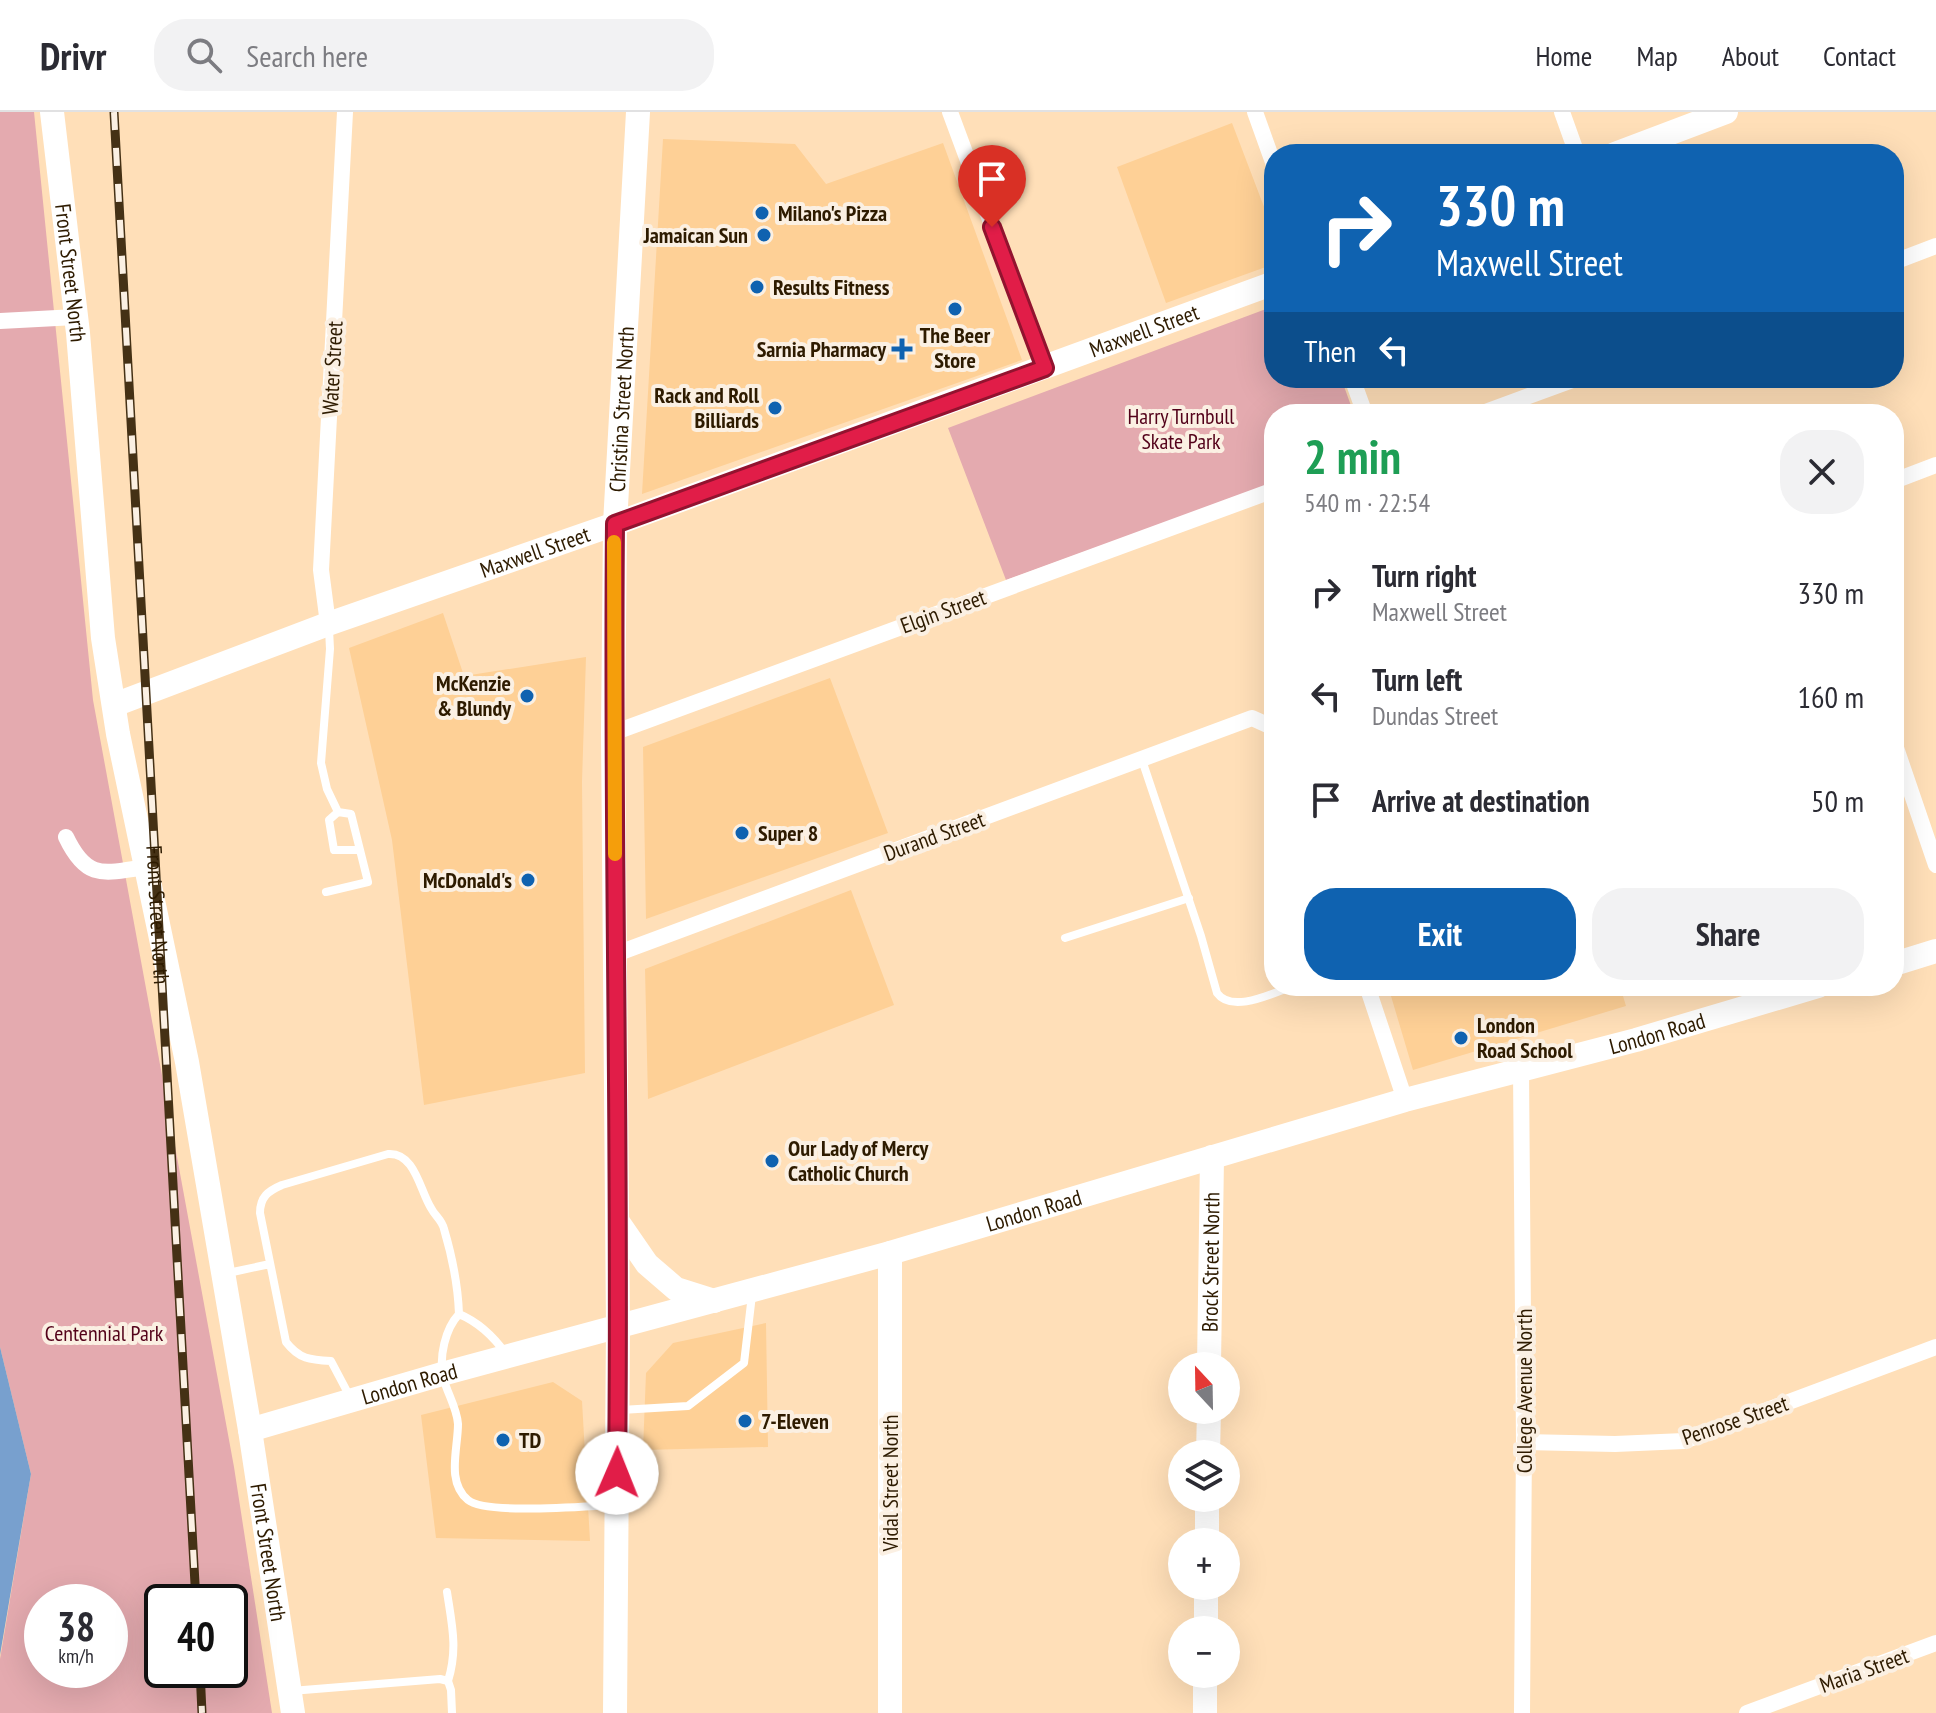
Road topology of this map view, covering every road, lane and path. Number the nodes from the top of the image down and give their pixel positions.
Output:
1 (52, 112) edge
2 (345, 112) edge
3 (638, 112) edge
4 (950, 112) edge
5 (1255, 112) edge
6 (1562, 112) edge
7 (1726, 112) edge
8 (1266, 144) edge
9 (1573, 144) edge
10 (1641, 144) edge
11 (1936, 246) edge
12 (1904, 258) edge
13 (1264, 287) edge
14 (76, 317) junction
15 (0, 321) edge
16 (1045, 368) junction
17 (1551, 388) edge
18 (1507, 404) edge
19 (1936, 465) edge
20 (1904, 477) edge
21 (1264, 494) edge
22 (615, 524) junction
23 (328, 624) junction
24 (114, 705) junction
25 (1264, 723) edge
26 (613, 733) junction
27 (1142, 759) junction
28 (1904, 771) edge
29 (338, 812) junction
30 (66, 837) dead end
31 (360, 850) junction
32 (1936, 865) edge
33 (146, 867) junction
34 (326, 892) dead end
35 (1189, 898) junction
36 (1065, 938) dead end
37 (1936, 951) edge
38 (616, 954) junction
39 (1904, 961) edge
40 (1264, 994) edge
41 (1370, 996) edge
42 (1784, 996) edge
43 (1521, 1069) junction
44 (1405, 1100) junction
45 (1212, 1157) junction
46 (618, 1222) junction
47 (890, 1253) junction
48 (270, 1264) junction
49 (223, 1274) junction
50 (753, 1290) junction
51 (714, 1301) junction
52 (459, 1314) junction
53 (618, 1327) junction
54 (1936, 1347) edge
55 (1209, 1352) edge
56 (509, 1358) junction
57 (442, 1374) junction
58 (352, 1401) junction
59 (618, 1410) junction
60 (250, 1430) junction
61 (1524, 1442) junction
62 (617, 1504) junction
63 (447, 1592) dead end
64 (1936, 1643) edge
65 (448, 1681) junction
66 (1205, 1688) edge
67 (292, 1702) edge
68 (452, 1713) edge
69 (615, 1713) edge
70 (890, 1713) edge
71 (1205, 1713) edge
72 (1522, 1713) edge
73 (1747, 1713) edge

1 - 14 main road, Front Street North
2 - 23 street, Water Street
3 - 22 main road, Christina Street North
4 - 16 street
5 - 8 street
6 - 9 street
7 - 10 main road
11 - 12 street
13 - 16 main road, Maxwell Street
14 - 15 street
14 - 24 main road, Front Street North
16 - 22 main road, Maxwell Street
17 - 18 street
19 - 20 street
21 - 26 street, Elgin Street
22 - 23 main road, Maxwell Street
22 - 26 main road, Christina Street North
23 - 24 main road, Maxwell Street
23 - 29 lane
24 - 33 main road, Front Street North
25 - 27 street, Durand Street
26 - 38 main road, Christina Street North
27 - 35 lane
27 - 38 street, Durand Street
28 - 32 street
29 - 31 lane
29 - 31 lane
30 - 33 street
31 - 34 lane
33 - 49 main road, Front Street North
35 - 36 lane
35 - 40 lane
37 - 39 main road
38 - 46 main road, Christina Street North
41 - 44 street
42 - 43 main road, London Road
43 - 44 main road, London Road
43 - 61 street, College Avenue North
44 - 45 main road, London Road
45 - 47 main road, London Road
45 - 55 main road, Brock Street North
46 - 51 main road
46 - 53 main road, Christina Street North
47 - 50 main road, London Road
47 - 70 main road, Vidal Street North
48 - 49 lane
48 - 52 lane
48 - 58 lane
49 - 60 main road, Front Street North
50 - 51 main road, London Road
50 - 59 lane
51 - 53 main road, London Road
52 - 56 lane
52 - 57 lane
53 - 56 main road, London Road
53 - 59 main road, Christina Street North
54 - 61 street, Penrose Street
56 - 57 main road, London Road
57 - 58 main road, London Road
57 - 62 lane
58 - 60 main road, London Road
59 - 62 main road, Christina Street North
60 - 67 main road, Front Street North
61 - 72 street, College Avenue North
62 - 69 main road, Christina Street North
63 - 65 lane
64 - 73 street, Maria Street
65 - 67 lane
65 - 68 lane
66 - 71 main road

